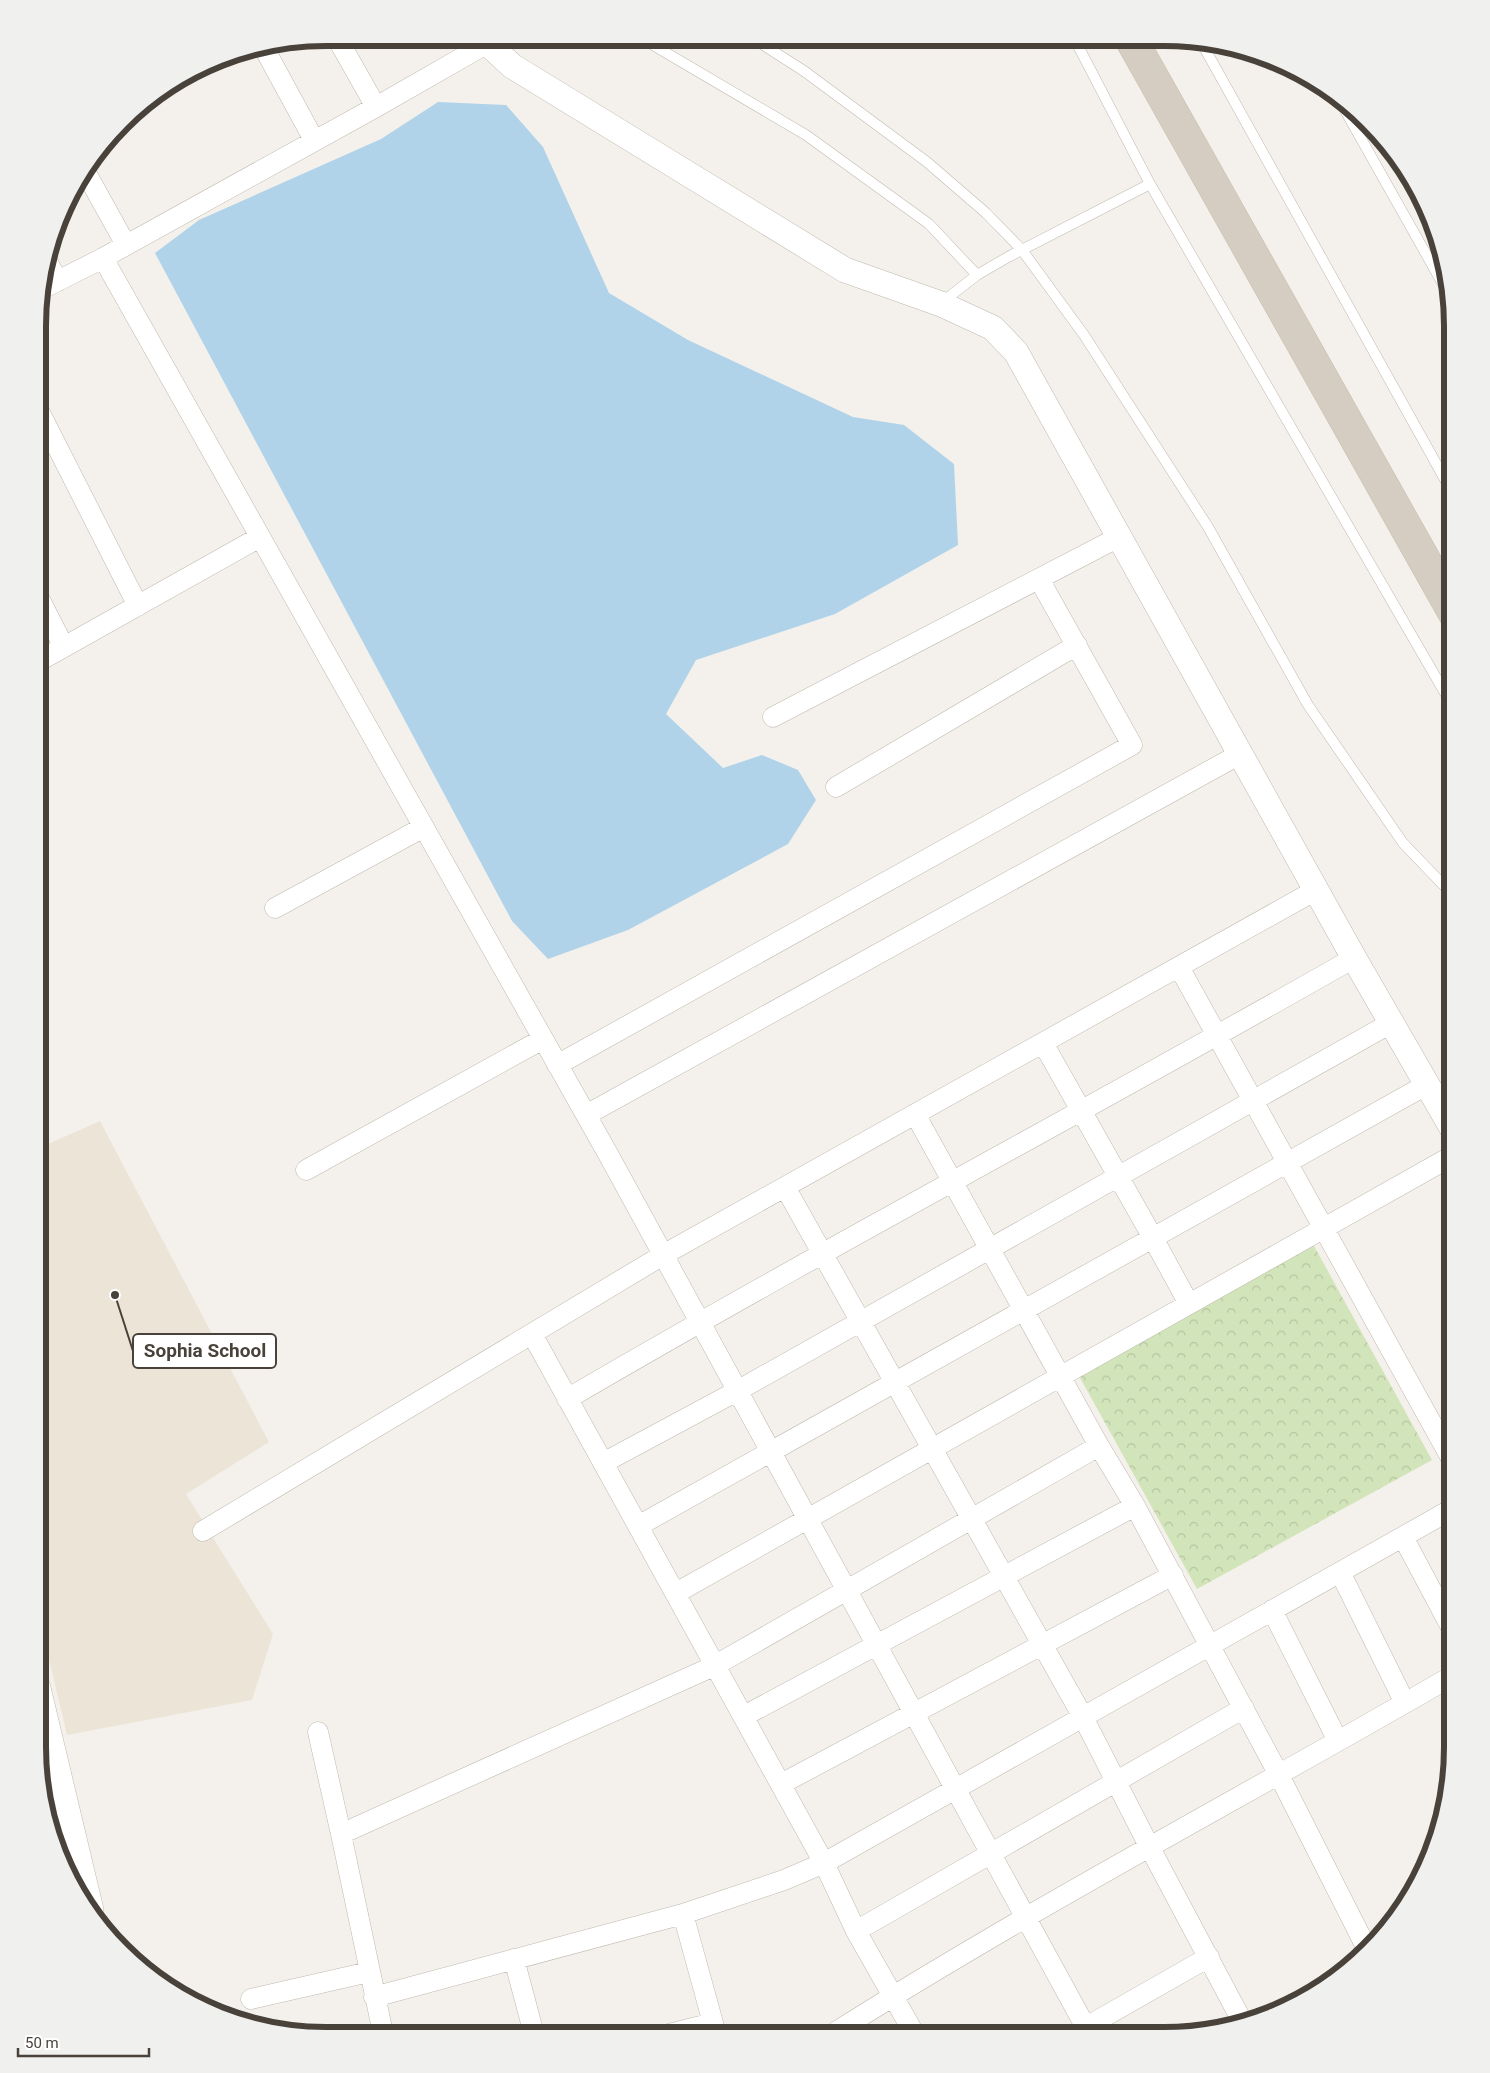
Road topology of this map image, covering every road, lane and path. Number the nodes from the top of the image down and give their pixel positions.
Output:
1 (342, 46) edge
2 (476, 46) edge
3 (490, 46) edge
4 (656, 46) edge
5 (765, 46) edge
6 (1078, 46) edge
7 (1205, 50) edge
8 (267, 53) edge
9 (376, 107) junction
10 (1348, 115) edge
11 (314, 140) junction
12 (89, 178) edge
13 (1150, 184) junction
14 (126, 245) junction
15 (1022, 250) junction
16 (104, 258) junction
17 (53, 272) edge
18 (977, 275) junction
19 (1439, 278) edge
20 (941, 304) junction
21 (46, 425) edge
22 (1444, 478) edge
23 (260, 537) junction
24 (1119, 538) junction
25 (1039, 579) junction
26 (138, 606) junction
27 (46, 610) edge
28 (64, 646) junction
29 (1076, 646) junction
30 (46, 657) edge
31 (1444, 691) edge
32 (774, 717) dead end
33 (1240, 754) junction
34 (836, 787) dead end
35 (424, 827) junction
36 (1444, 886) edge
37 (1316, 890) junction
38 (275, 908) dead end
39 (1354, 958) junction
40 (1178, 967) junction
41 (1391, 1023) junction
42 (1217, 1037) junction
43 (543, 1039) junction
44 (1042, 1044) junction
45 (557, 1065) junction
46 (1426, 1085) junction
47 (1252, 1101) junction
48 (1081, 1111) junction
49 (915, 1114) junction
50 (586, 1115) junction
51 (1444, 1115) edge
52 (1444, 1161) edge
53 (1287, 1163) junction
54 (306, 1170) dead end
55 (1118, 1176) junction
56 (952, 1181) junction
57 (785, 1187) junction
58 (1323, 1229) junction
59 (1153, 1238) junction
60 (990, 1249) junction
61 (822, 1253) junction
62 (663, 1256) junction
63 (1189, 1304) junction
64 (1024, 1310) junction
65 (860, 1321) junction
66 (699, 1322) junction
67 (532, 1334) junction
68 (1061, 1377) junction
69 (895, 1382) junction
70 (736, 1391) junction
71 (567, 1399) junction
72 (1099, 1446) junction
73 (1444, 1446) edge
74 (932, 1449) junction
75 (770, 1452) junction
76 (603, 1463) junction
77 (1135, 1506) junction
78 (1444, 1514) edge
79 (807, 1519) junction
80 (972, 1519) junction
81 (638, 1526) junction
82 (204, 1531) dead end
83 (1403, 1537) junction
84 (1340, 1572) junction
85 (1173, 1575) junction
86 (1004, 1576) junction
87 (846, 1591) junction
88 (676, 1593) junction
89 (1272, 1610) junction
90 (1444, 1614) edge
91 (1042, 1644) junction
92 (876, 1645) junction
93 (1211, 1646) junction
94 (714, 1666) junction
95 (1444, 1681) edge
96 (1405, 1703) junction
97 (1244, 1708) junction
98 (913, 1713) junction
99 (744, 1716) junction
100 (1083, 1717) junction
101 (46, 1722) edge
102 (318, 1732) dead end
103 (1338, 1741) junction
104 (1279, 1775) junction
105 (1116, 1782) junction
106 (781, 1784) junction
107 (955, 1789) junction
108 (341, 1834) junction
109 (1149, 1846) junction
110 (990, 1853) junction
111 (824, 1863) junction
112 (87, 1892) edge
113 (683, 1914) junction
114 (1026, 1917) junction
115 (856, 1931) junction
116 (1365, 1942) edge
117 (1208, 1957) junction
118 (514, 1959) junction
119 (369, 1972) junction
120 (892, 1996) junction
121 (374, 1997) junction
122 (251, 1999) dead end
123 (1239, 2016) edge
124 (382, 2027) edge
125 (532, 2027) edge
126 (697, 2027) edge
127 (844, 2027) edge
128 (910, 2027) edge
129 (1080, 2027) edge
130 (1093, 2027) edge

1 - 9 street
2 - 9 street
3 - 20 street
4 - 18 lane
5 - 15 lane
6 - 13 lane
7 - 22 lane
8 - 11 street
9 - 11 street
10 - 19 lane
11 - 14 street
12 - 14 street
13 - 15 lane
13 - 31 lane
14 - 16 street
15 - 18 lane
15 - 36 lane
16 - 17 street
16 - 23 street
18 - 20 lane
20 - 24 street
21 - 26 street
23 - 26 street
23 - 35 street
24 - 25 street
24 - 33 street
25 - 29 street
25 - 32 street
26 - 28 street
27 - 28 street
28 - 30 street
29 - 34 street
29 - 45 street
33 - 37 street
33 - 50 street
35 - 38 street
35 - 43 street
37 - 39 street
37 - 40 street
39 - 41 street
39 - 42 street
40 - 42 street
40 - 44 street
41 - 46 street
41 - 47 street
42 - 47 street
42 - 48 street
43 - 45 street
43 - 54 street
44 - 48 street
44 - 49 street
45 - 50 street
46 - 51 street
46 - 53 street
47 - 53 street
47 - 55 street
48 - 55 street
48 - 56 street
49 - 56 street
49 - 57 street
50 - 62 street
52 - 58 street
53 - 58 street
53 - 59 street
55 - 59 street
55 - 60 street
56 - 60 street
56 - 61 street
57 - 61 street
57 - 62 street
58 - 63 street
58 - 73 street
59 - 63 street
59 - 64 street
60 - 64 street
60 - 65 street
61 - 65 street
61 - 66 street
62 - 66 street
62 - 67 street
63 - 68 street
64 - 68 street
64 - 69 street
65 - 69 street
65 - 70 street
66 - 70 street
66 - 71 street
67 - 71 street
67 - 82 street
68 - 72 street
68 - 74 street
69 - 74 street
69 - 75 street
70 - 75 street
70 - 76 street
71 - 76 street
72 - 77 street
72 - 80 street
74 - 79 street
74 - 80 street
75 - 79 street
75 - 81 street
76 - 81 street
77 - 85 street
77 - 86 street
78 - 83 street
79 - 87 street
79 - 88 street
80 - 86 street
80 - 87 street
81 - 88 street
83 - 84 street
83 - 90 street
84 - 89 street
84 - 96 street
85 - 91 street
85 - 93 street
86 - 91 street
86 - 92 street
87 - 92 street
87 - 94 street
88 - 94 street
89 - 93 street
89 - 103 street
91 - 98 street
91 - 100 street
92 - 98 street
92 - 99 street
93 - 97 street
93 - 100 street
94 - 99 street
94 - 108 street
95 - 96 street
96 - 103 street
97 - 104 street
97 - 105 street
98 - 106 street
98 - 107 street
99 - 106 street
100 - 105 street
100 - 107 street
101 - 112 street
102 - 108 street
103 - 104 street
104 - 109 street
104 - 116 street
105 - 109 street
105 - 110 street
106 - 111 street
107 - 110 street
107 - 111 street
108 - 119 street
109 - 114 street
109 - 117 street
110 - 114 street
110 - 115 street
111 - 113 street
111 - 115 street
113 - 118 street
113 - 126 street
114 - 120 street
114 - 129 street
115 - 120 street
117 - 123 street
117 - 130 street
118 - 121 street
118 - 125 street
119 - 121 street
119 - 122 street
120 - 127 street
120 - 128 street
121 - 124 street

